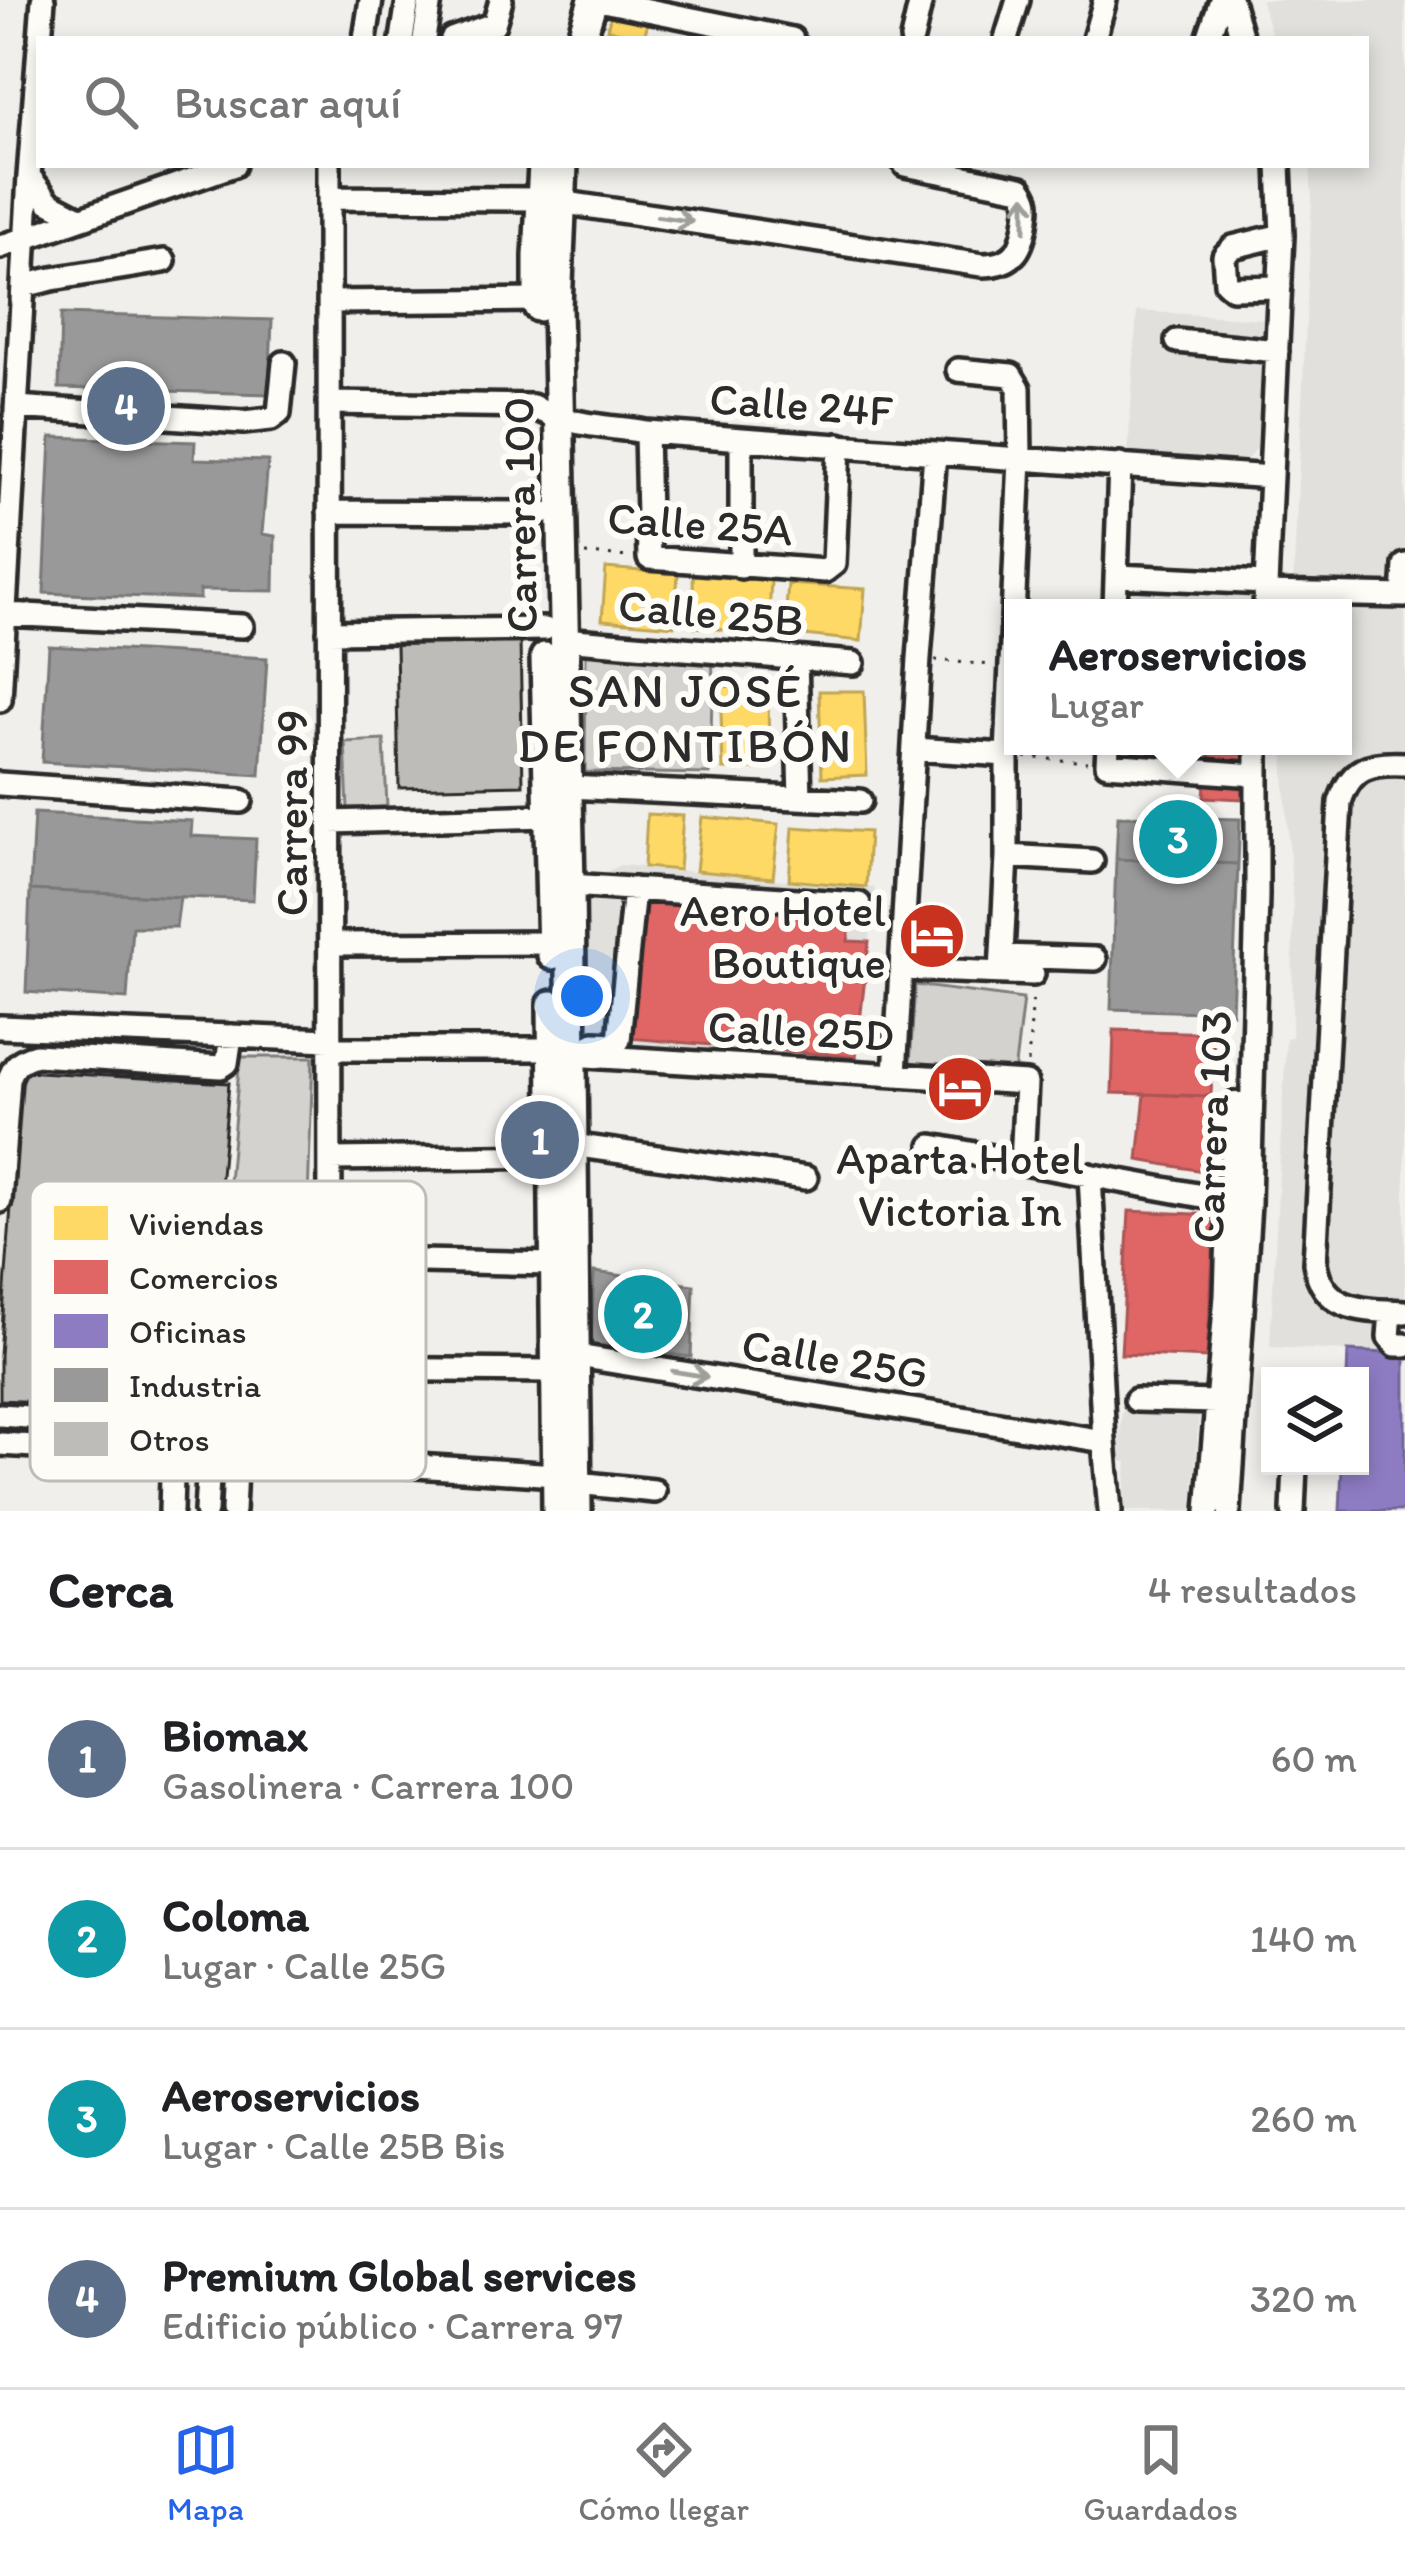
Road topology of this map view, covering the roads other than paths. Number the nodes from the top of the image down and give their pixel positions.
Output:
1 (43, 0) edge
2 (371, 0) edge
3 (408, 0) edge
4 (430, 0) edge
5 (501, 0) edge
6 (573, 0) edge
7 (595, 0) edge
8 (921, 0) edge
9 (1018, 0) edge
10 (1105, 0) edge
11 (1221, 0) edge
12 (1231, 0) edge
13 (40, 36) edge
14 (365, 36) edge
15 (402, 36) edge
16 (424, 36) edge
17 (462, 36) edge
18 (563, 36) edge
19 (582, 36) edge
20 (777, 36) edge
21 (913, 36) edge
22 (1007, 36) edge
23 (1095, 36) edge
24 (1209, 36) edge
25 (1241, 36) edge
26 (36, 69) edge
27 (225, 168) edge
28 (329, 168) edge
29 (544, 168) edge
30 (562, 168) edge
31 (919, 168) edge
32 (1277, 168) edge
33 (23, 181) junction
34 (329, 199) junction
35 (550, 200) junction
36 (80, 218) junction
37 (1282, 235) junction
38 (26, 238) junction
39 (0, 247) edge
40 (164, 260) dead end
41 (23, 286) junction
42 (1280, 287) junction
43 (538, 300) junction
44 (329, 302) junction
45 (1178, 341) dead end
46 (1277, 351) junction
47 (284, 363) dead end
48 (958, 370) dead end
49 (329, 403) junction
50 (16, 407) junction
51 (550, 414) junction
52 (646, 432) junction
53 (741, 440) junction
54 (839, 445) junction
55 (935, 453) junction
56 (1020, 458) junction
57 (1120, 465) junction
58 (1271, 477) junction
59 (329, 512) junction
60 (543, 513) junction
61 (1405, 565) edge
62 (741, 567) junction
63 (1117, 576) junction
64 (1265, 594) edge
65 (1404, 596) edge
66 (1014, 599) edge
67 (1116, 599) edge
68 (5, 614) junction
69 (242, 626) dead end
70 (329, 632) junction
71 (554, 634) junction
72 (796, 659) junction
73 (853, 663) dead end
74 (0, 700) edge
75 (914, 749) junction
76 (1004, 755) edge
77 (1007, 755) edge
78 (1107, 755) edge
79 (1257, 755) edge
80 (1405, 764) edge
81 (1256, 775) junction
82 (0, 784) edge
83 (568, 787) junction
84 (800, 798) junction
85 (241, 801) dead end
86 (860, 801) dead end
87 (548, 816) junction
88 (330, 822) junction
89 (1007, 856) junction
90 (1092, 861) dead end
91 (570, 885) junction
92 (634, 889) junction
93 (859, 904) dead end
94 (561, 943) junction
95 (329, 944) junction
96 (1095, 959) dead end
97 (1001, 964) junction
98 (903, 969) junction
99 (1034, 974) road end
100 (0, 1027) edge
101 (231, 1036) junction
102 (330, 1045) junction
103 (564, 1049) junction
104 (895, 1074) junction
105 (1237, 1103) dead end
106 (932, 1146) dead end
107 (562, 1150) junction
108 (330, 1159) junction
109 (1022, 1163) junction
110 (1090, 1175) junction
111 (806, 1178) dead end
112 (330, 1181) edge
113 (0, 1201) edge
114 (1229, 1201) junction
115 (426, 1261) edge
116 (553, 1264) junction
117 (1398, 1311) edge
118 (1405, 1345) edge
119 (561, 1360) junction
120 (426, 1361) edge
121 (1136, 1400) dead end
122 (1217, 1402) junction
123 (0, 1415) edge
124 (30, 1417) edge
125 (1104, 1441) junction
126 (0, 1444) edge
127 (30, 1446) edge
128 (426, 1472) edge
129 (1295, 1475) edge
130 (172, 1481) edge
131 (208, 1481) edge
132 (234, 1481) edge
133 (570, 1490) edge
134 (654, 1491) dead end
135 (171, 1511) edge
136 (206, 1511) edge
137 (233, 1511) edge
138 (557, 1511) edge
139 (1110, 1511) edge
140 (1208, 1511) edge
141 (1229, 1511) edge
142 (1293, 1511) edge

1 - 13 street
2 - 14 street
3 - 15 street
4 - 16 street
5 - 17 street
6 - 18 main road
7 - 19 main road
7 - 20 street
8 - 21 street
9 - 22 street
10 - 23 street
11 - 24 street
12 - 25 street
26 - 33 street
27 - 36 street
28 - 34 street, Carrera 99
29 - 35 main road, Carrera 100
30 - 35 main road, Carrera 100
35 -> 31 street
32 - 37 street
33 - 36 street
33 - 38 street
34 - 35 street
34 - 44 street, Carrera 99
35 - 43 main road, Carrera 100
35 - 51 main road, Carrera 100
36 - 38 street
37 - 42 street
37 - 42 street
38 - 39 street
38 - 41 street
40 - 41 street
41 - 50 street
42 - 46 street
43 - 44 street
43 - 51 main road, Carrera 100
44 - 49 street, Carrera 99
45 - 46 street
46 - 58 street
47 - 50 street
48 - 56 street
49 - 51 street, Calle 24F
49 - 59 street, Carrera 99
50 - 68 street
51 - 52 street, Calle 24F
51 - 60 main road, Carrera 100
51 - 71 main road, Carrera 100
52 - 53 street, Calle 24F
52 - 62 street, Calle 25A
53 - 54 street, Calle 24F
53 - 62 street
54 - 55 street, Calle 24F
54 - 62 street, Calle 25A
55 - 56 street, Calle 24F
55 - 75 street
56 - 57 street, Calle 24F
56 - 66 street
57 - 58 street, Calle 24F
57 - 63 street
58 - 64 street
59 - 60 street
59 - 70 street, Carrera 99
60 - 71 main road, Carrera 100
61 - 65 street
63 - 64 street
63 - 67 street
64 - 65 street
68 - 69 street
68 - 74 street
70 - 71 street, Calle 25B
70 - 88 street, Carrera 99
71 - 72 street, Calle 25B
71 - 83 main road, Carrera 100
71 - 87 main road, Carrera 100
72 - 73 street, Calle 25B
72 - 84 street
75 - 76 street
75 - 98 street
77 - 89 street
78 - 81 street
79 - 81 street, Carrera 103
80 - 117 street
81 - 141 street, Carrera 103
82 - 85 street
83 - 84 street
83 - 91 main road, Carrera 100
84 - 86 street
87 - 88 street
87 - 94 main road, Carrera 100
88 - 95 street, Carrera 99
89 - 90 street
89 - 97 street
91 - 92 street
91 - 94 main road, Carrera 100
92 - 93 street
92 - 103 street
94 - 95 street
94 - 103 main road, Carrera 100
95 - 102 street, Carrera 99
96 - 97 street
97 - 98 street
97 - 99 street
98 - 104 street
100 - 101 street, Calle 25D
101 - 102 street, Calle 25D
101 - 113 street
102 - 103 street, Calle 25D
102 - 108 street, Carrera 99
103 - 104 street, Calle 25D
103 - 107 main road, Carrera 100
104 - 109 street, Calle 25D
105 - 114 street, Carrera 103
106 - 109 street
107 - 108 street
107 - 111 street
107 - 116 main road, Carrera 100
107 - 119 main road, Carrera 100
108 - 112 street, Carrera 99
109 - 110 street
110 - 114 street
110 - 125 street
114 - 122 street, Carrera 103
115 - 116 street
116 - 119 main road, Carrera 100
117 - 118 street
119 - 120 street, Calle 25G
119 -> 125 street, Calle 25G
119 - 133 main road, Carrera 100
121 - 122 street
122 - 140 street, Carrera 103
123 - 124 street
125 - 139 street
126 - 127 street
128 - 133 street, Carrera 99
129 - 142 street
130 - 135 street
131 - 136 street
132 - 137 street
133 - 134 street
133 - 138 main road, Carrera 100

